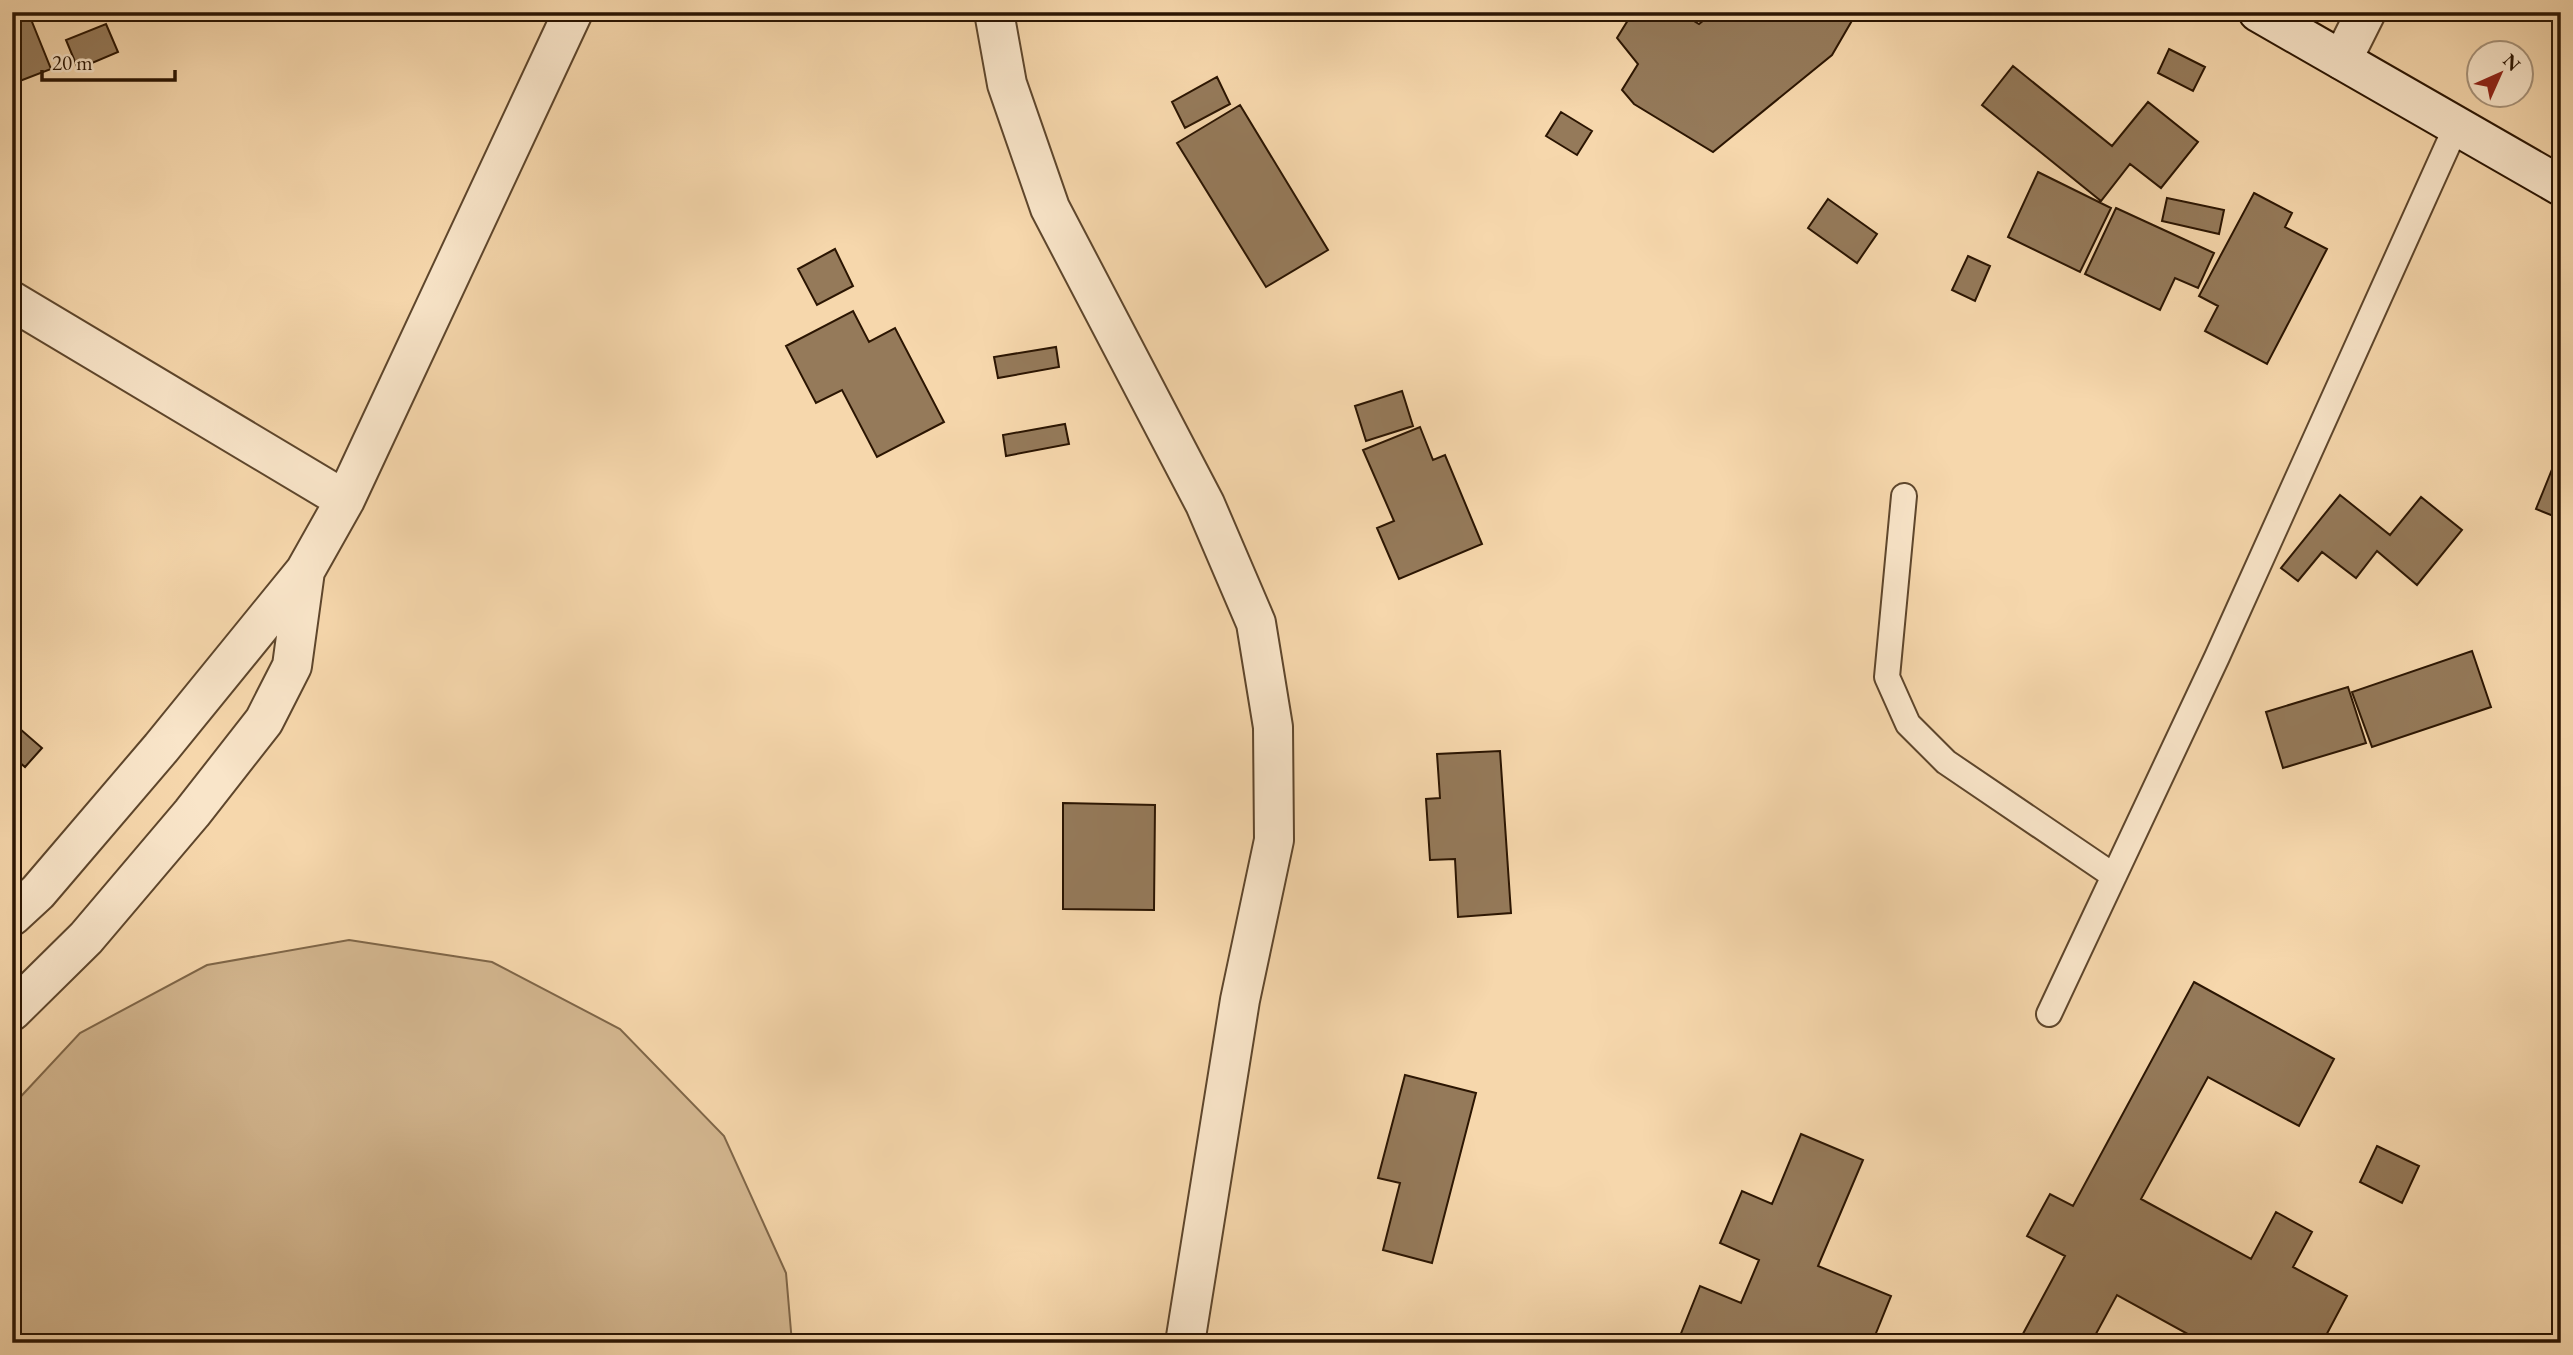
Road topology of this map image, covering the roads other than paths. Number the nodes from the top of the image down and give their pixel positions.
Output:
1 (573, 12) edge
2 (993, 12) edge
3 (2258, 12) edge
4 (2366, 12) edge
5 (2342, 61) junction
6 (2456, 127) junction
7 (2561, 186) edge
8 (12, 301) edge
9 (1904, 496) dead end
10 (345, 500) junction
11 (305, 571) junction
12 (2114, 876) junction
13 (12, 916) edge
14 (12, 1011) edge
15 (2049, 1014) dead end
16 (1185, 1343) edge

1 - 10 street
2 - 16 street
3 - 5 street
4 - 5 street
5 - 6 street
6 - 7 street
6 - 12 lane
8 - 10 street
9 - 12 lane
10 - 11 street
11 - 13 street
11 - 14 street
12 - 15 lane

